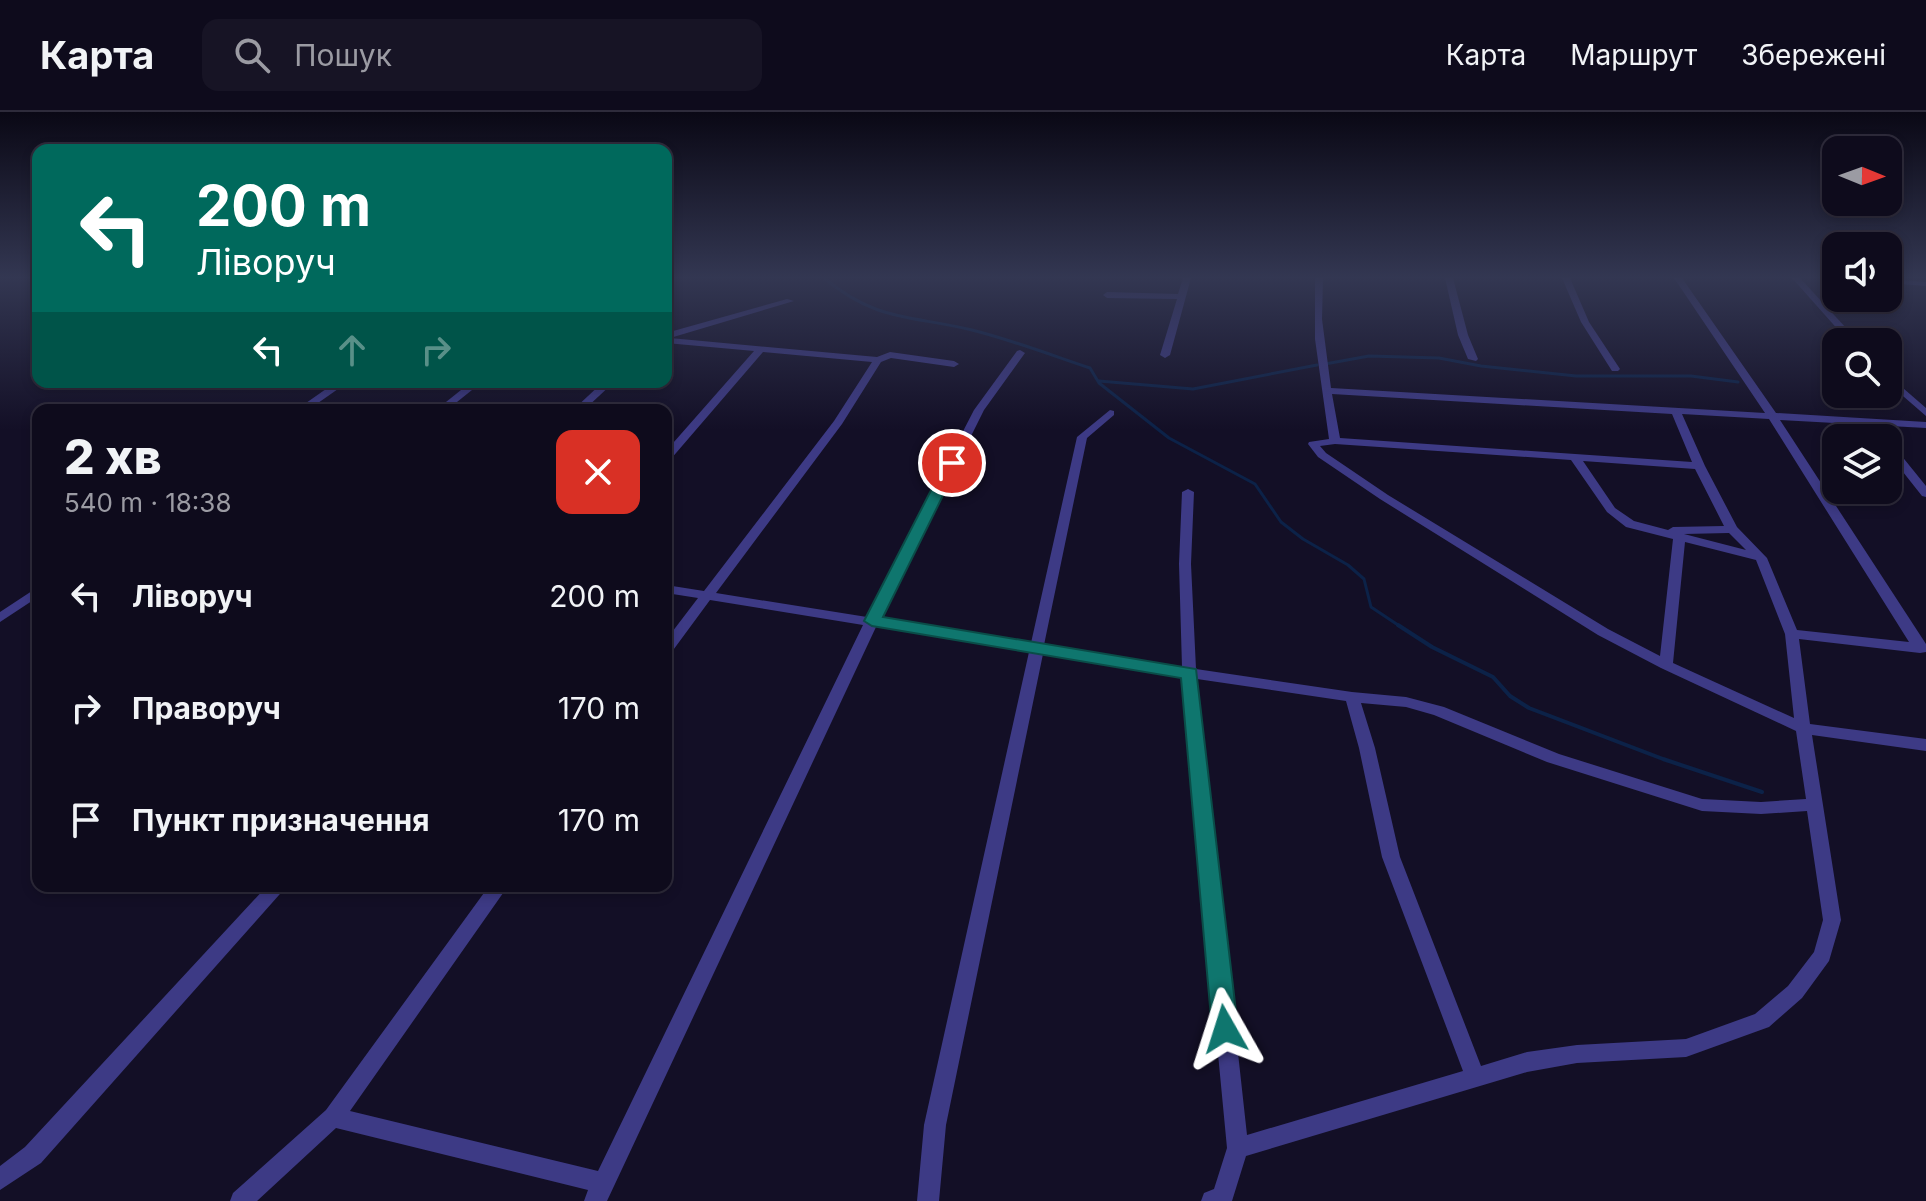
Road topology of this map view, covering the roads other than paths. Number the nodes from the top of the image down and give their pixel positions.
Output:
1 (697, 329) edge
2 (1172, 329) edge
3 (1318, 329) edge
4 (1461, 329) edge
5 (1589, 329) edge
6 (1713, 329) edge
7 (672, 336) edge
8 (672, 339) edge
9 (759, 351) junction
10 (1020, 353) dead end
11 (1165, 355) dead end
12 (1473, 359) dead end
13 (878, 360) junction
14 (954, 364) dead end
15 (1615, 369) dead end
16 (334, 388) edge
17 (469, 388) edge
18 (602, 388) edge
19 (1326, 391) junction
20 (1902, 391) edge
21 (310, 404) edge
22 (449, 404) edge
23 (585, 404) edge
24 (1676, 412) junction
25 (1110, 413) dead end
26 (1926, 413) edge
27 (1773, 417) junction
28 (1869, 423) joint
29 (1926, 425) edge
30 (1335, 441) junction
31 (672, 451) edge
32 (1575, 457) junction
33 (1902, 464) edge
34 (1699, 466) junction
35 (1188, 492) dead end
36 (1926, 494) edge
37 (1732, 529) junction
38 (1654, 531) junction
39 (1679, 537) junction
40 (1761, 558) junction
41 (672, 590) edge
42 (710, 594) junction
43 (32, 595) edge
44 (0, 618) edge
45 (872, 621) junction
46 (1792, 634) junction
47 (672, 641) edge
48 (1923, 648) edge
49 (1038, 649) junction
50 (1666, 665) junction
51 (1189, 673) junction
52 (1352, 697) junction
53 (1803, 728) junction
54 (1926, 745) edge
55 (1816, 804) junction
56 (273, 892) edge
57 (495, 892) edge
58 (1475, 1077) junction
59 (333, 1117) junction
60 (1238, 1148) junction
61 (0, 1179) edge
62 (599, 1192) edge
63 (241, 1201) edge
64 (928, 1201) edge
65 (1212, 1201) edge

1 - 7 street
2 - 11 street
3 - 19 street
4 - 12 street
5 - 15 street
6 - 27 street
8 - 9 street
9 - 13 street
9 - 31 street
10 - 45 street
13 - 14 street
13 - 42 street
16 - 21 street
17 - 22 street
18 - 23 street
19 - 24 street
19 - 30 street
20 - 26 street
24 - 27 street
24 - 34 street
25 - 49 street
27 - 28 street
27 - 48 street
28 - 29 street
30 - 32 street
30 - 50 street
32 - 34 street
32 - 38 street
33 - 36 street
34 - 37 street
35 - 51 street
37 - 38 street
37 - 40 street
38 - 39 street
39 - 40 street
39 - 50 street
40 - 46 street
41 - 42 street
42 - 45 street
42 - 47 street
43 - 44 street
45 - 49 street
45 - 62 street
46 - 48 street
46 - 53 street
49 - 51 street
49 - 64 street
50 - 53 street
51 - 52 street
51 - 60 street
52 - 55 street
52 - 58 street
53 - 54 street
53 - 55 street
55 - 58 street
56 - 61 street
57 - 59 street
58 - 60 street
59 - 62 street
59 - 63 street
60 - 65 street

